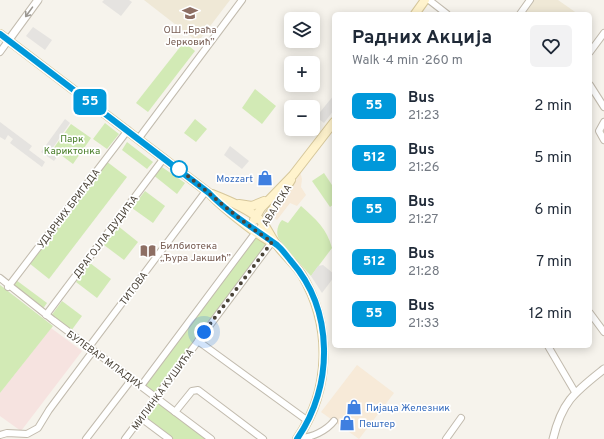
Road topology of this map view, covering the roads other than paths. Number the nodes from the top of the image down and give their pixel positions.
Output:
1 (38, 0) edge
2 (242, 0) edge
3 (425, 0) edge
4 (429, 0) edge
5 (530, 0) edge
6 (416, 12) edge
7 (444, 12) edge
8 (521, 12) edge
9 (0, 34) edge
10 (604, 34) edge
11 (8, 41) junction
12 (592, 49) edge
13 (0, 52) edge
14 (592, 88) edge
15 (604, 107) edge
16 (604, 122) edge
17 (332, 125) edge
18 (128, 130) junction
19 (139, 138) junction
20 (604, 140) edge
21 (164, 158) junction
22 (293, 176) junction
23 (208, 192) junction
24 (272, 197) junction
25 (232, 202) junction
26 (256, 216) junction
27 (265, 225) junction
28 (256, 231) junction
29 (274, 243) junction
30 (0, 278) edge
31 (8, 287) junction
32 (46, 315) junction
33 (592, 316) edge
34 (604, 332) edge
35 (198, 341) junction
36 (549, 348) edge
37 (91, 349) junction
38 (604, 369) edge
39 (132, 379) junction
40 (141, 386) junction
41 (575, 392) junction
42 (156, 397) junction
43 (175, 412) junction
44 (141, 418) junction
45 (461, 418) dead end
46 (334, 421) dead end
47 (308, 422) junction
48 (31, 432) junction
49 (0, 435) edge
50 (298, 438) edge
51 (34, 439) edge
52 (86, 439) edge
53 (126, 439) edge
54 (170, 439) edge
55 (212, 439) edge
56 (263, 439) edge
57 (446, 439) edge
58 (553, 439) edge

1 -> 11 street
2 - 19 street
3 - 6 main road
4 - 7 street
5 - 8 street
9 - 11 main road
10 - 12 street
11 - 13 street
11 - 18 main road
14 - 15 street
16 - 20 street
17 - 22 main road, АВАЛСКА
18 - 19 main road
18 - 31 street, УДАРНИХ БРИГАДА
19 - 21 main road
21 - 23 main road
21 - 32 street, ДРАГОЈЛА ДУДИЋА
22 - 24 main road, АВАЛСКА
22 - 27 main road, АВАЛСКА
23 - 25 main road
23 - 28 main road
23 - 37 street, ТИТОВА
24 - 25 main road
24 - 26 main road, АВАЛСКА
25 - 26 main road
26 - 27 main road
26 - 28 main road
27 - 28 main road, АВАЛСКА
27 - 29 main road
28 - 29 main road
28 - 40 street
29 - 35 street, МИЛИНКА КУШИЋА
29 - 47 main road
30 - 31 street, БУЛЕВАР МЛАДИХ
31 - 32 street, БУЛЕВАР МЛАДИХ
32 - 37 street, БУЛЕВАР МЛАДИХ
33 - 34 street
35 - 42 street, МИЛИНКА КУШИЋА
35 - 47 street
36 - 41 street
37 - 39 street, БУЛЕВАР МЛАДИХ
37 - 48 street, ТИТОВА
38 - 41 street
39 - 40 street, БУЛЕВАР МЛАДИХ
39 - 52 street
40 - 42 street, БУЛЕВАР МЛАДИХ
41 - 58 street
42 - 43 street, БУЛЕВАР МЛАДИХ
42 - 44 street, МИЛИНКА КУШИЋА
43 - 55 street, БУЛЕВАР МЛАДИХ
43 - 56 street
44 - 53 street, МИЛИНКА КУШИЋА
44 - 54 street
45 - 57 street
46 - 50 street
47 - 50 main road
48 - 49 street
48 - 51 street

